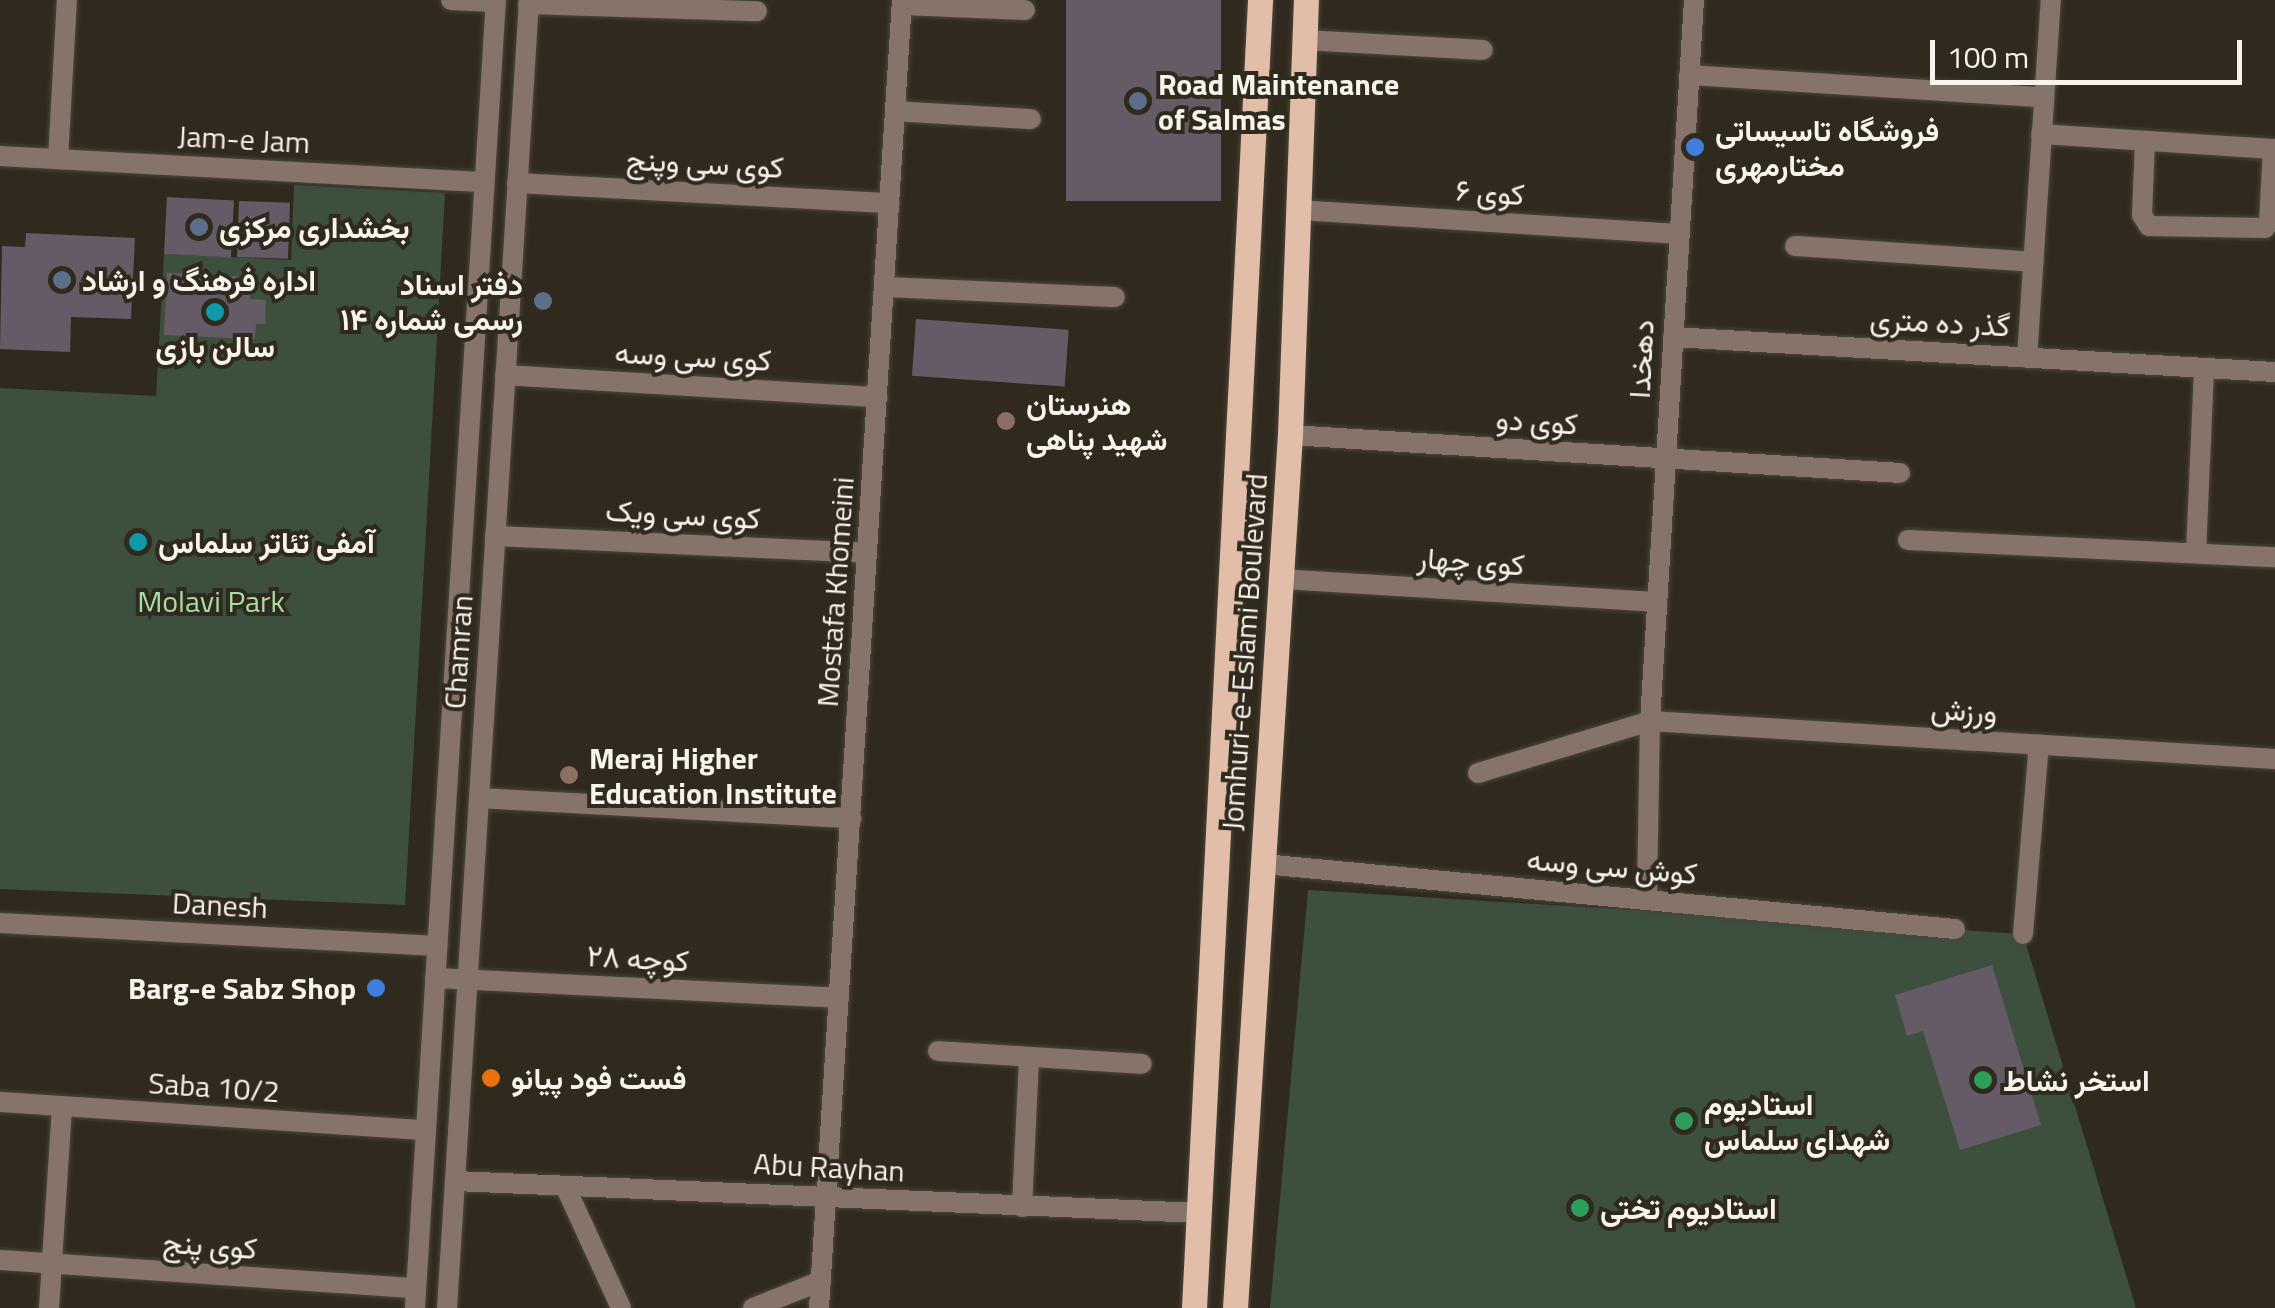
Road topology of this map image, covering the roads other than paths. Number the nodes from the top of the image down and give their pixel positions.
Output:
1 (67, 0) edge
2 (451, 0) edge
3 (1260, 0) edge
4 (1306, 0) edge
5 (1694, 0) edge
6 (2051, 0) edge
7 (496, 1) edge
8 (528, 2) edge
9 (902, 2) edge
10 (1026, 10) dead end
11 (756, 11) dead end
12 (1305, 40) junction
13 (1483, 50) dead end
14 (1689, 75) junction
15 (2043, 97) junction
16 (895, 111) junction
17 (1031, 120) dead end
18 (2041, 134) junction
19 (2145, 141) junction
20 (2274, 149) edge
21 (0, 156) edge
22 (58, 159) junction
23 (484, 182) junction
24 (517, 183) junction
25 (889, 203) junction
26 (1298, 210) junction
27 (1679, 234) junction
28 (1795, 246) dead end
29 (2032, 262) junction
30 (884, 287) junction
31 (1115, 297) dead end
32 (1673, 337) junction
33 (2026, 358) junction
34 (2204, 368) junction
35 (2275, 372) edge
36 (505, 375) junction
37 (877, 398) junction
38 (1290, 435) junction
39 (1666, 459) junction
40 (1900, 474) dead end
41 (495, 536) junction
42 (1908, 540) dead end
43 (867, 553) junction
44 (2196, 553) junction
45 (2275, 557) edge
46 (1282, 578) junction
47 (1657, 602) junction
48 (1650, 721) junction
49 (2039, 745) junction
50 (2275, 760) edge
51 (1478, 773) dead end
52 (479, 798) junction
53 (850, 818) junction
54 (1263, 864) junction
55 (1648, 900) junction
56 (0, 923) edge
57 (1956, 929) dead end
58 (2023, 934) dead end
59 (437, 946) junction
60 (469, 948) junction
61 (435, 978) junction
62 (468, 980) junction
63 (839, 998) junction
64 (938, 1052) dead end
65 (1029, 1057) junction
66 (1142, 1064) dead end
67 (0, 1102) edge
68 (62, 1108) junction
69 (425, 1130) junction
70 (422, 1179) junction
71 (455, 1181) junction
72 (565, 1186) junction
73 (826, 1197) junction
74 (1022, 1206) junction
75 (1201, 1213) junction
76 (0, 1260) edge
77 (52, 1265) junction
78 (821, 1281) junction
79 (415, 1298) edge
80 (50, 1308) edge
81 (447, 1308) edge
82 (621, 1308) edge
83 (754, 1308) edge
84 (819, 1308) edge
85 (1194, 1308) edge
86 (1235, 1308) edge

1 - 22 street
2 - 7 street
3 - 75 main road, Jomhuri-e-Eslami Boulevard
4 - 12 main road, Jomhuri-e-Eslami Boulevard
5 - 14 street, دهخدا
6 - 15 street
7 - 8 street
7 - 23 street, Chamran
8 - 11 street
8 - 24 street, Chamran
9 - 10 street
9 - 16 street, Mostafa Khomeini
12 - 13 street
12 - 26 main road, Jomhuri-e-Eslami Boulevard
14 - 15 street
14 - 27 street, دهخدا
15 - 18 street
16 - 17 street
16 - 25 street, Mostafa Khomeini
18 - 19 street
18 - 29 street
19 - 20 street
19 - 20 street
21 - 22 street, Jam-e Jam
22 - 23 street, Jam-e Jam
23 - 24 street, Jam-e Jam
23 - 59 street, Chamran
24 - 25 street, کوی سی وپنج
24 - 36 street, Chamran
25 - 30 street, Mostafa Khomeini
26 - 27 street, کوی ۶
26 - 38 main road, Jomhuri-e-Eslami Boulevard
27 - 32 street, دهخدا
28 - 29 street
29 - 33 street
30 - 31 street
30 - 37 street, Mostafa Khomeini
32 - 33 street, گذر ده متری
32 - 39 street, دهخدا
33 - 34 street, گذر ده متری
34 - 35 street, گذر ده متری
34 - 44 street
36 - 37 street, کوی سی وسه
36 - 41 street, Chamran
37 - 43 street, Mostafa Khomeini
38 - 39 street, کوی دو
38 - 46 main road, Jomhuri-e-Eslami Boulevard
39 - 40 street, کوی دو
39 - 47 street, دهخدا
41 - 43 street, کوی سی ویک
41 - 52 street, Chamran
42 - 44 street
43 - 53 street, Mostafa Khomeini
44 - 45 street
46 - 47 street, کوی چهار
46 - 54 main road, Jomhuri-e-Eslami Boulevard
47 - 48 street, دهخدا
48 - 49 street, ورزش
48 - 51 street
48 - 55 street
49 - 50 street, ورزش
49 - 58 street
52 - 53 street
52 - 60 street, Chamran
53 - 63 street, Mostafa Khomeini
54 - 55 street, کوش سی وسه
54 - 86 main road, Jomhuri-e-Eslami Boulevard
55 - 57 street, کوش سی وسه
56 - 59 street, Danesh
59 - 60 street, Danesh
59 - 61 street, Chamran
60 - 62 street, Chamran
61 - 62 street, کوچه ۲۸
61 - 69 street, Chamran
62 - 63 street, کوچه ۲۸
62 - 71 street, Chamran
63 - 73 street, Mostafa Khomeini
64 - 65 street
65 - 66 street
65 - 74 street
67 - 68 street, Saba 10/2
68 - 69 street, Saba 10/2
68 - 77 street
69 - 70 street, Chamran
70 - 71 street, Abu Rayhan
70 - 79 street, Chamran
71 - 72 street, Abu Rayhan
71 - 81 street, Chamran
72 - 73 street, Abu Rayhan
72 - 82 street
73 - 74 street, Abu Rayhan
73 - 78 street, Mostafa Khomeini
74 - 75 street, Abu Rayhan
75 - 85 main road, Jomhuri-e-Eslami Boulevard
76 - 77 street, کوی پنج
77 - 79 street, کوی پنج
77 - 80 street
78 - 83 street
78 - 84 street, Mostafa Khomeini

